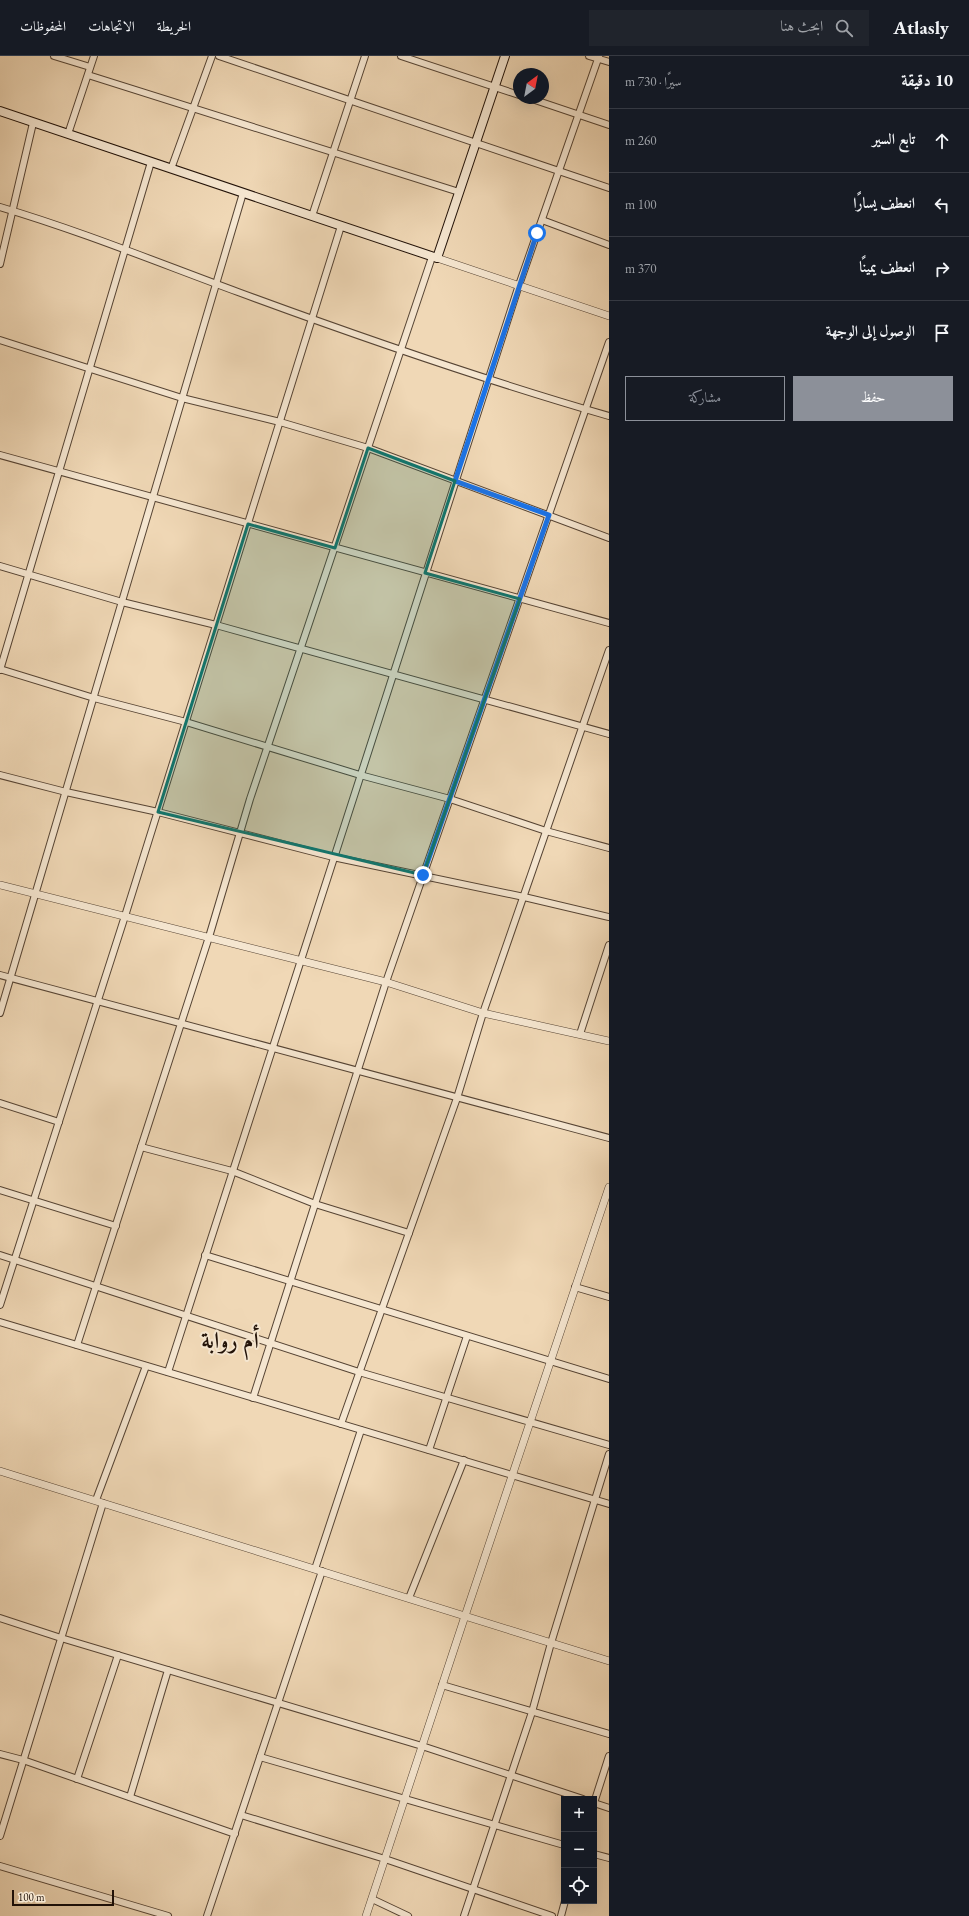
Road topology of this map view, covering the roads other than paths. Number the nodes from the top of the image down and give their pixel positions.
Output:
1 (54, 56) edge
2 (94, 56) edge
3 (212, 56) edge
4 (219, 56) edge
5 (365, 56) edge
6 (401, 56) edge
7 (505, 56) edge
8 (589, 56) edge
9 (599, 57) edge
10 (609, 62) edge
11 (90, 67) junction
12 (88, 75) junction
13 (495, 87) junction
14 (513, 93) edge
15 (350, 100) junction
16 (546, 104) edge
17 (193, 108) junction
18 (0, 112) edge
19 (578, 115) junction
20 (33, 123) junction
21 (609, 125) edge
22 (68, 134) junction
23 (476, 143) junction
24 (333, 152) junction
25 (151, 162) junction
26 (171, 169) junction
27 (559, 171) junction
28 (609, 188) edge
29 (459, 192) junction
30 (243, 193) junction
31 (0, 207) edge
32 (12, 211) junction
33 (312, 216) junction
34 (542, 220) junction
35 (341, 226) junction
36 (609, 245) edge
37 (125, 249) junction
38 (435, 258) junction
39 (0, 264) edge
40 (216, 284) junction
41 (519, 285) junction
42 (609, 315) edge
43 (312, 319) junction
44 (0, 340) edge
45 (609, 342) edge
46 (400, 350) junction
47 (90, 368) junction
48 (488, 378) junction
49 (182, 398) junction
50 (586, 409) junction
51 (609, 416) edge
52 (280, 422) junction
53 (368, 448) junction
54 (0, 455) edge
55 (59, 472) junction
56 (455, 481) junction
57 (153, 498) junction
58 (549, 515) junction
59 (248, 524) junction
60 (609, 538) edge
61 (334, 548) junction
62 (0, 566) edge
63 (425, 573) junction
64 (29, 574) junction
65 (520, 599) junction
66 (122, 602) junction
67 (609, 623) edge
68 (216, 625) junction
69 (301, 649) junction
70 (609, 650) edge
71 (0, 669) edge
72 (393, 673) junction
73 (94, 698) junction
74 (484, 700) junction
75 (186, 722) junction
76 (582, 727) junction
77 (609, 734) edge
78 (268, 746) junction
79 (0, 775) edge
80 (360, 775) junction
81 (66, 792) junction
82 (450, 799) junction
83 (158, 812) junction
84 (546, 831) junction
85 (240, 834) junction
86 (609, 848) edge
87 (333, 856) junction
88 (423, 875) junction
89 (0, 885) edge
90 (36, 894) junction
91 (524, 897) junction
92 (125, 916) junction
93 (609, 917) edge
94 (209, 937) junction
95 (609, 945) edge
96 (300, 960) junction
97 (0, 975) edge
98 (11, 978) junction
99 (386, 982) junction
100 (98, 1001) junction
101 (0, 1013) edge
102 (483, 1013) junction
103 (182, 1024) junction
104 (580, 1034) junction
105 (609, 1041) edge
106 (272, 1048) junction
107 (358, 1071) junction
108 (457, 1098) junction
109 (0, 1103) edge
110 (59, 1122) junction
111 (609, 1138) edge
112 (141, 1147) junction
113 (232, 1171) junction
114 (609, 1187) edge
115 (0, 1190) edge
116 (34, 1201) junction
117 (315, 1204) junction
118 (116, 1226) junction
119 (409, 1233) junction
120 (0, 1255) edge
121 (205, 1255) junction
122 (15, 1260) junction
123 (290, 1282) junction
124 (96, 1286) junction
125 (575, 1287) junction
126 (609, 1297) edge
127 (0, 1305) edge
128 (381, 1310) junction
129 (186, 1316) junction
130 (0, 1322) edge
131 (467, 1336) junction
132 (271, 1344) junction
133 (77, 1345) junction
134 (551, 1361) junction
135 (146, 1366) junction
136 (168, 1372) junction
137 (359, 1372) junction
138 (609, 1379) edge
139 (253, 1398) junction
140 (446, 1398) junction
141 (530, 1423) junction
142 (341, 1424) junction
143 (361, 1430) junction
144 (609, 1445) edge
145 (429, 1450) junction
146 (609, 1454) edge
147 (464, 1460) junction
148 (0, 1471) edge
149 (512, 1475) junction
150 (594, 1499) junction
151 (99, 1502) junction
152 (609, 1504) edge
153 (318, 1570) junction
154 (409, 1598) junction
155 (465, 1616) junction
156 (0, 1618) edge
157 (61, 1638) junction
158 (551, 1642) junction
159 (118, 1655) junction
160 (609, 1661) edge
161 (168, 1670) junction
162 (442, 1685) junction
163 (278, 1703) junction
164 (532, 1712) junction
165 (609, 1734) edge
166 (422, 1746) junction
167 (0, 1754) edge
168 (609, 1756) edge
169 (260, 1757) junction
170 (23, 1760) junction
171 (510, 1775) junction
172 (77, 1779) junction
173 (574, 1796) edge
174 (596, 1796) edge
175 (130, 1797) junction
176 (405, 1798) junction
177 (597, 1804) edge
178 (609, 1808) edge
179 (241, 1815) junction
180 (494, 1825) junction
181 (235, 1834) junction
182 (0, 1836) edge
183 (561, 1844) edge
184 (597, 1855) edge
185 (609, 1858) edge
186 (385, 1860) junction
187 (0, 1866) edge
188 (472, 1889) junction
189 (372, 1899) junction
190 (564, 1904) edge
191 (168, 1916) edge
192 (207, 1916) edge
193 (366, 1916) edge
194 (408, 1916) edge
195 (464, 1916) edge
196 (552, 1916) edge
197 (561, 1916) edge

1 - 11 street
2 - 11 street
3 - 17 street
4 - 15 street
5 - 15 street
6 - 13 street
7 - 13 main road
8 - 9 street
9 - 10 street
9 - 19 street
11 - 12 street
12 - 17 street
12 - 22 street
13 - 14 street
13 - 23 main road
15 - 23 street
15 - 24 street
16 - 19 street
17 - 24 street
17 - 26 street
18 - 20 main road
19 - 21 street
19 - 27 street
20 - 22 main road
20 - 32 street
22 - 25 main road
23 - 27 street
23 - 29 main road
24 - 29 street
24 - 33 street
25 - 26 main road
25 - 37 street
26 - 30 main road
27 - 28 street
27 - 34 street
29 - 38 main road
30 - 33 main road
30 - 40 street
31 - 32 street
32 - 37 street
32 - 39 street
33 - 35 main road
34 - 36 street
34 - 41 street
35 - 38 main road
35 - 43 street
37 - 40 street
37 - 47 street
38 - 41 street
38 - 46 street
40 - 43 street
40 - 49 street
41 - 42 street
41 - 48 street
43 - 46 street
43 - 52 street
44 - 47 street
45 - 50 street
46 - 48 street
46 - 53 street
47 - 49 street
47 - 55 street
48 - 50 street
48 - 56 street
49 - 52 street
49 - 57 street
50 - 51 street
50 - 58 street
52 - 53 street
52 - 59 street
53 - 56 street
53 - 61 street
54 - 55 street
55 - 57 street
55 - 64 street
56 - 58 street
56 - 63 street
57 - 59 street
57 - 66 street
58 - 60 street
58 - 65 street
59 - 61 street
59 - 68 street
61 - 63 street
61 - 69 street
62 - 64 street
63 - 65 street
63 - 72 street
64 - 66 street
64 - 71 street
65 - 67 street
65 - 74 street
66 - 68 street
66 - 73 street
68 - 69 street
68 - 75 street
69 - 72 street
69 - 78 street
70 - 76 street
71 - 73 street
72 - 74 street
72 - 80 street
73 - 75 street
73 - 81 street
74 - 76 street
74 - 82 street
75 - 78 street
75 - 83 street
76 - 77 street
76 - 84 street
78 - 80 street
78 - 85 street
79 - 81 street
80 - 82 street
80 - 87 street
81 - 83 street
81 - 90 street
82 - 84 street
82 - 88 street
83 - 85 street
83 - 92 street
84 - 86 street
84 - 91 street
85 - 87 street
85 - 94 street
87 - 88 street
87 - 96 street
88 - 91 street
88 - 99 street
89 - 90 street
90 - 92 street
90 - 98 street
91 - 93 street
91 - 102 street
92 - 94 street
92 - 100 street
94 - 96 street
94 - 103 street
95 - 104 street
96 - 99 street
96 - 106 street
97 - 98 street
98 - 100 street
98 - 101 street
99 - 102 street
99 - 107 street
100 - 103 street
100 - 110 street
102 - 104 street
102 - 108 street
103 - 106 street
103 - 112 street
104 - 105 street
106 - 107 street
106 - 113 street
107 - 108 street
107 - 117 street
108 - 111 street
108 - 119 street
109 - 110 street
110 - 116 street
112 - 113 street
112 - 118 street
113 - 117 street
113 - 121 street
114 - 125 street
115 - 116 street
116 - 118 street
116 - 122 street
117 - 119 street
117 - 123 street
118 - 124 street
119 - 128 street
120 - 122 street
121 - 123 street
121 - 129 street
122 - 124 street
122 - 127 street
123 - 128 street
123 - 132 street
124 - 129 street
124 - 133 street
125 - 126 street
125 - 134 street
128 - 131 street
128 - 137 street
129 - 132 street
129 - 136 street
130 - 133 street
131 - 134 street
131 - 140 street
132 - 137 street
132 - 139 street
133 - 135 street
134 - 138 street
134 - 141 street
135 - 136 street
135 - 151 street
136 - 139 street
137 - 140 street
137 - 142 street
139 - 142 street
140 - 141 street
140 - 145 street
141 - 144 street
141 - 149 street
142 - 143 street
143 - 145 street
143 - 153 street
145 - 147 street
146 - 150 street
147 - 149 street
147 - 154 street
148 - 151 street
149 - 150 street
149 - 155 street
150 - 152 street
150 - 158 street
151 - 153 street
151 - 157 street
153 - 154 street
153 - 163 street
154 - 155 street
155 - 158 street
155 - 162 street
156 - 157 street
157 - 159 street
157 - 170 street
158 - 160 street
158 - 164 street
159 - 161 street
159 - 172 street
161 - 163 street
161 - 175 street
162 - 164 street
162 - 166 street
163 - 166 street
163 - 169 street
164 - 165 street
164 - 171 street
166 - 171 street
166 - 176 street
167 - 170 street
168 - 174 street
169 - 176 street
169 - 179 street
170 - 172 street
170 - 182 street
171 - 173 street
171 - 180 street
172 - 175 street
175 - 181 street
176 - 180 street
176 - 186 street
177 - 178 street
179 - 181 street
179 - 186 street
180 - 183 street
180 - 188 street
181 - 192 street
184 - 185 street
186 - 188 street
186 - 189 street
187 - 191 street
188 - 195 street
188 - 196 street
189 - 193 street
189 - 194 street
190 - 197 street

